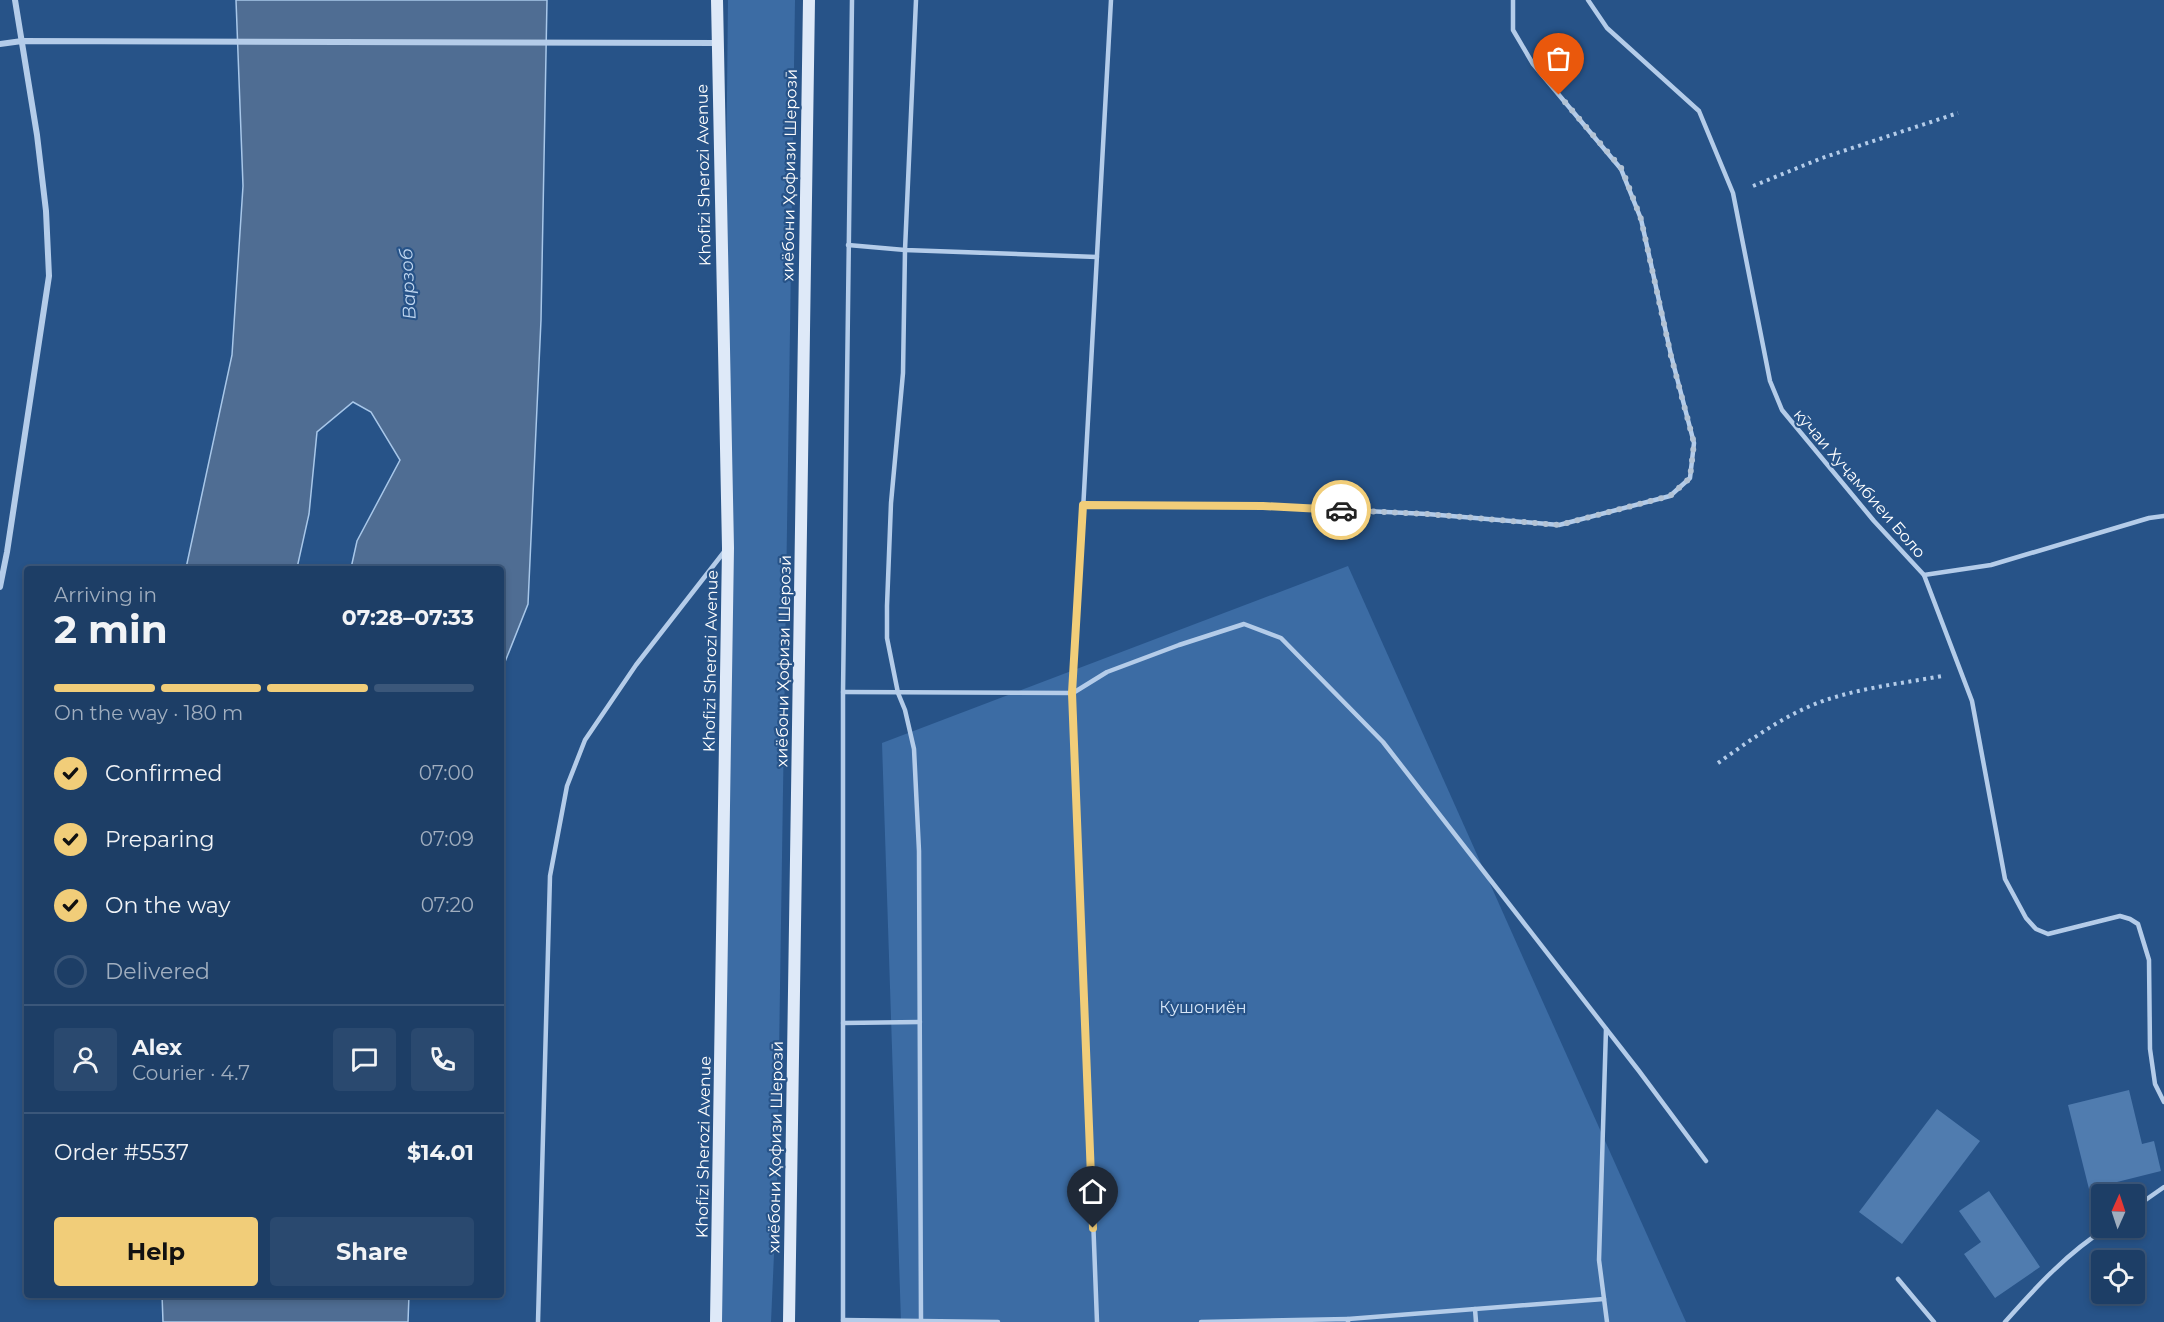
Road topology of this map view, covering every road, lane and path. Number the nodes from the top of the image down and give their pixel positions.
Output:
1 (15, 0) edge
2 (717, 0) edge
3 (808, 0) edge
4 (852, 0) edge
5 (916, 0) edge
6 (1111, 0) edge
7 (1513, 0) edge
8 (1588, 0) edge
9 (22, 41) junction
10 (0, 44) edge
11 (717, 44) junction
12 (1958, 113) dead end
13 (1734, 194) junction
14 (848, 245) junction
15 (905, 250) junction
16 (1097, 257) junction
17 (1083, 505) junction
18 (2164, 516) edge
19 (728, 548) junction
20 (1924, 575) junction
21 (0, 587) edge
22 (1960, 673) junction
23 (843, 692) junction
24 (898, 693) junction
25 (1072, 693) junction
26 (1718, 763) dead end
27 (920, 1022) junction
28 (843, 1023) junction
29 (1606, 1029) junction
30 (2164, 1102) edge
31 (1706, 1161) dead end
32 (2164, 1187) edge
33 (2145, 1200) edge
34 (2091, 1238) edge
35 (1898, 1279) dead end
36 (1604, 1299) junction
37 (1475, 1309) junction
38 (1348, 1320) edge
39 (843, 1321) edge
40 (921, 1321) edge
41 (538, 1322) edge
42 (716, 1322) edge
43 (789, 1322) edge
44 (998, 1322) edge
45 (1096, 1322) edge
46 (1201, 1322) edge
47 (1476, 1322) edge
48 (1607, 1322) edge
49 (1934, 1322) edge
50 (2005, 1322) edge

1 - 9 street
2 - 11 main road, Khofizi Sherozi Avenue
3 - 43 main road, хиёбони Ҳофизи Шерозӣ
4 - 14 lane
5 - 15 lane
6 - 16 lane
7 - 17 lane
8 - 13 lane, кӯчаи Хуҷамбиеи Боло
9 - 10 street
9 - 11 street
9 - 21 street
11 - 19 main road, Khofizi Sherozi Avenue
12 - 13 path
13 - 20 lane, кӯчаи Хуҷамбиеи Боло
14 - 15 lane
14 - 23 lane
15 - 16 lane
15 - 24 lane
16 - 17 lane
17 - 25 lane
18 - 20 lane, кӯчаи Хуҷамбиеи Боло
19 - 41 lane
19 - 42 main road, Khofizi Sherozi Avenue
20 - 22 lane
22 - 26 path
22 - 30 lane
23 - 24 lane
23 - 28 lane
24 - 25 lane
24 - 27 lane
25 - 29 lane
25 - 45 lane
27 - 28 lane
27 - 40 lane
28 - 39 lane
29 - 31 lane
29 - 36 lane
32 - 33 lane
34 - 50 lane
35 - 49 lane
36 - 37 lane
36 - 48 lane
37 - 38 lane
37 - 47 lane
38 - 46 lane
39 - 40 lane
40 - 44 lane

